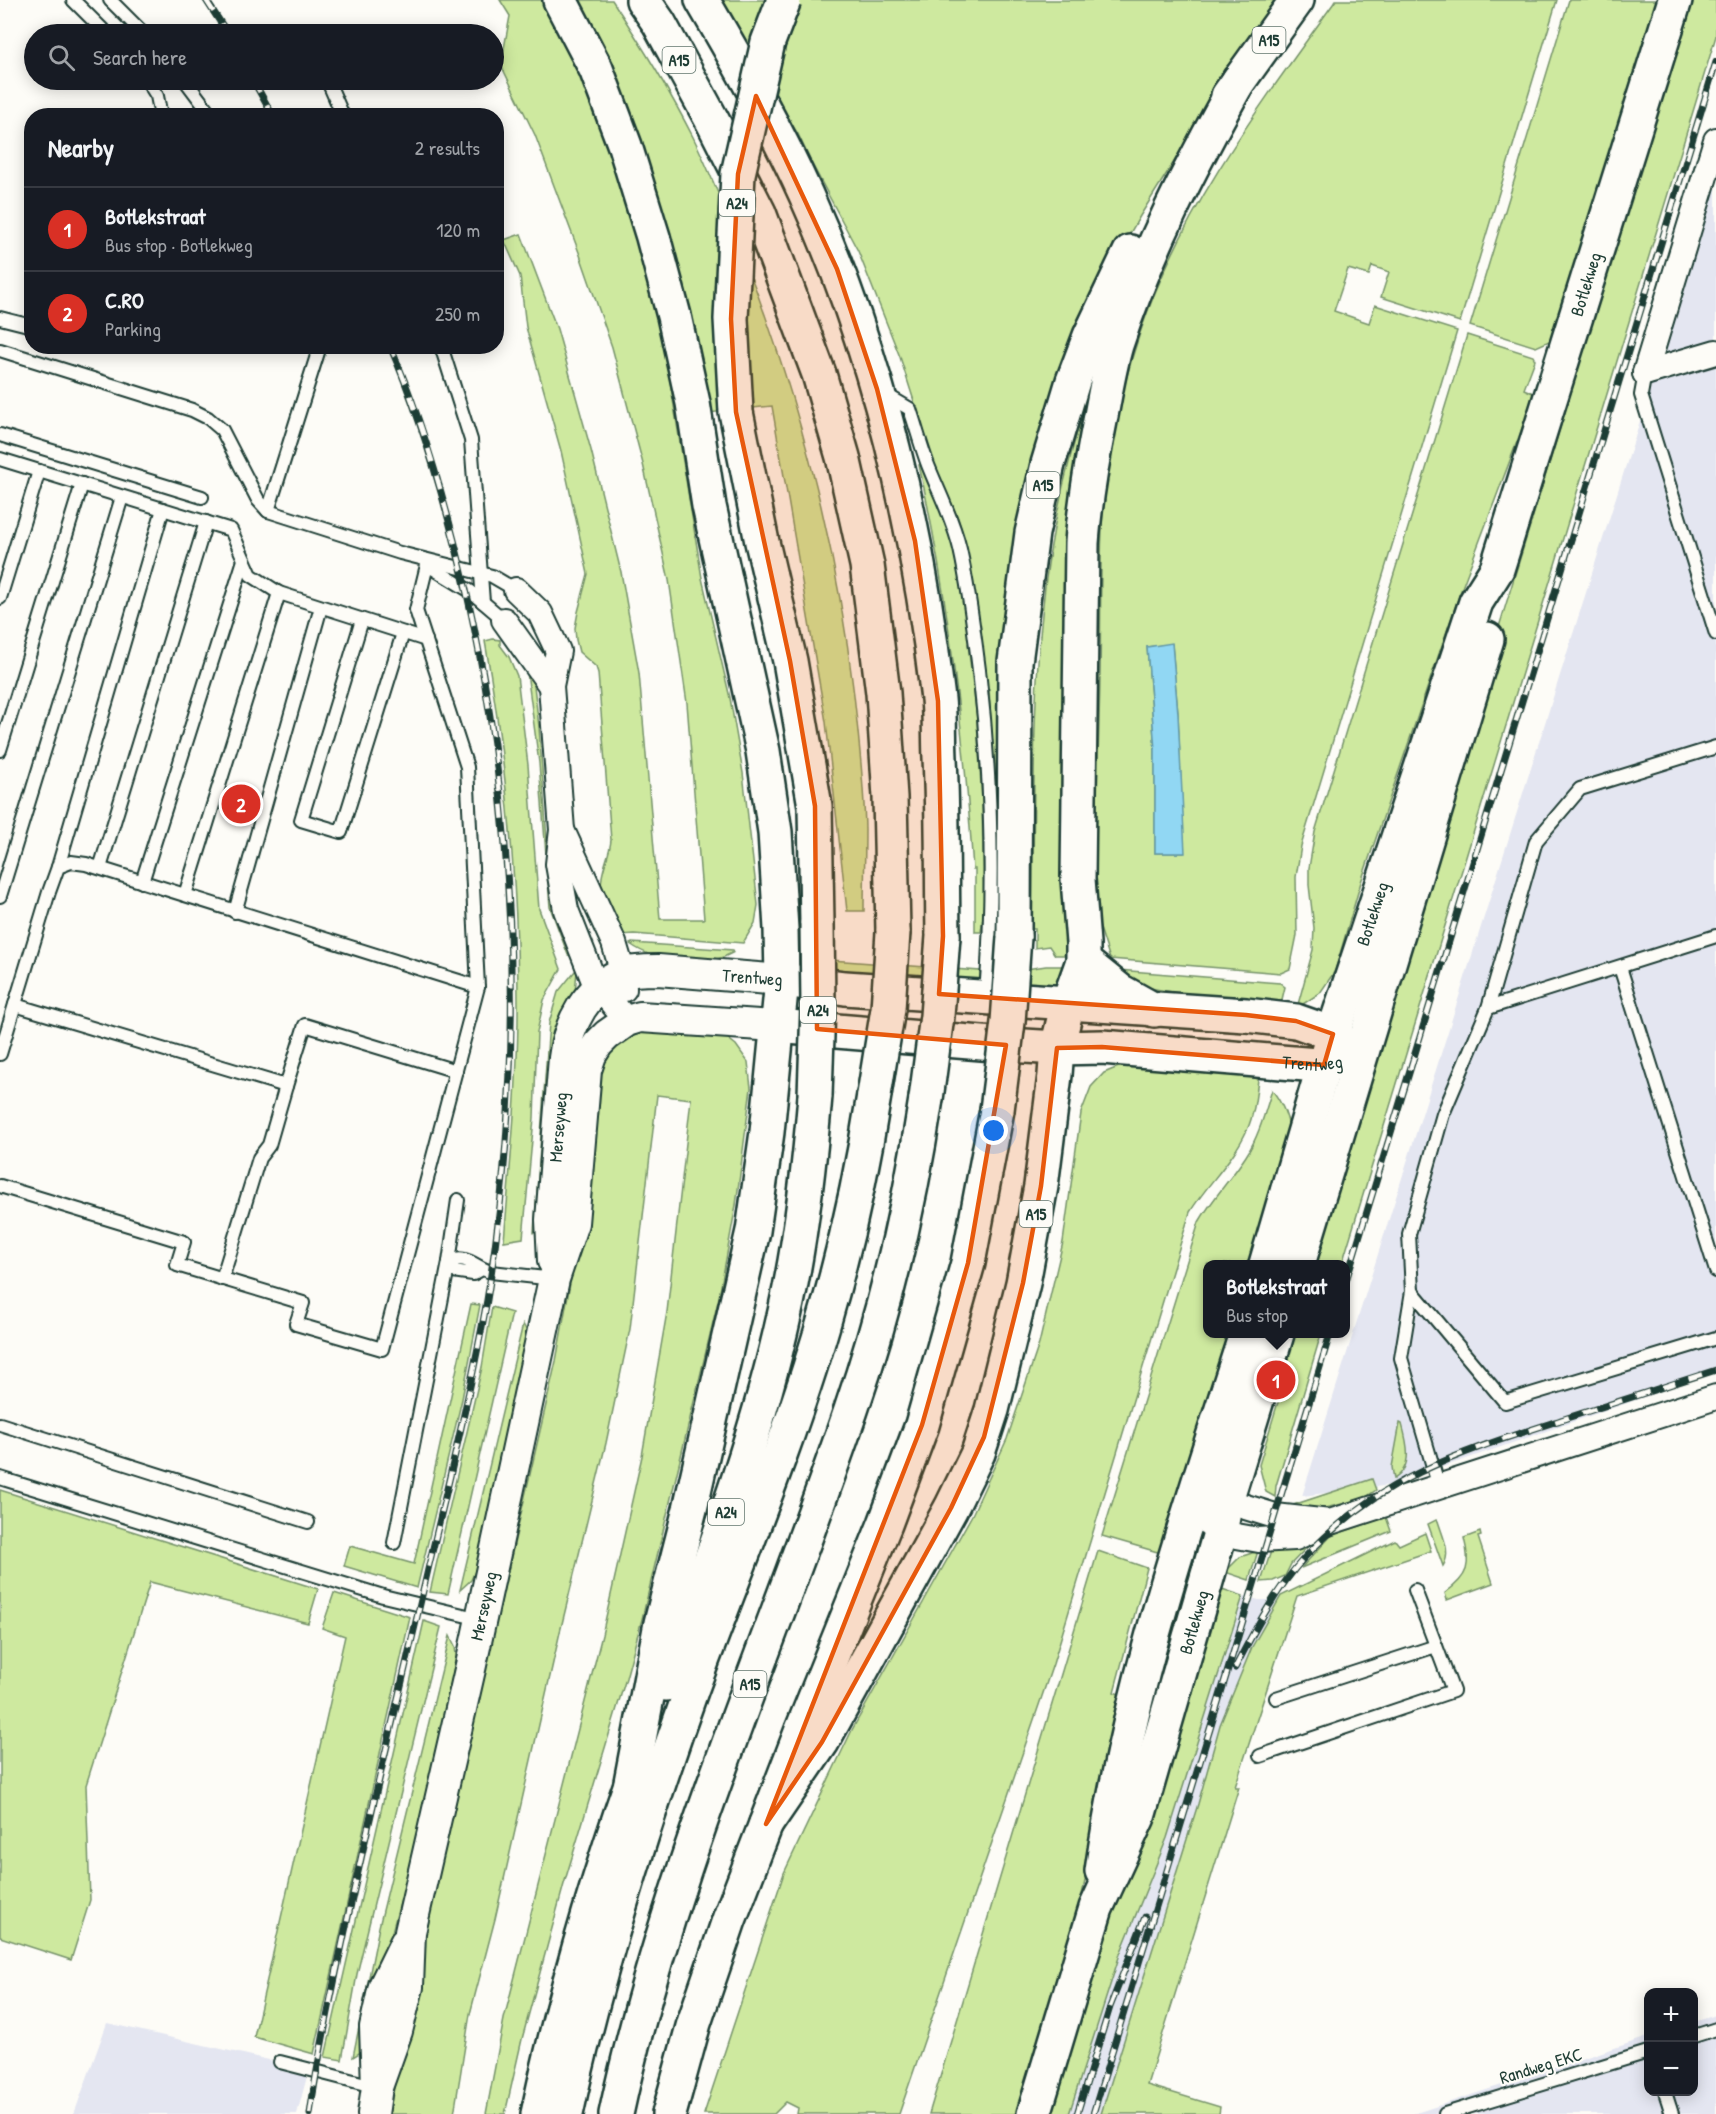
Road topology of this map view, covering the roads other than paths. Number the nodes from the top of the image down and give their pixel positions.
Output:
1 (73, 0) edge
2 (110, 0) edge
3 (560, 0) edge
4 (643, 0) edge
5 (702, 0) edge
6 (784, 0) edge
7 (1297, 0) edge
8 (1675, 0) edge
9 (97, 24) edge
10 (134, 24) edge
11 (1239, 80) junction
12 (153, 90) edge
13 (192, 90) edge
14 (332, 90) edge
15 (159, 108) edge
16 (206, 108) edge
17 (340, 108) edge
18 (1716, 140) edge
19 (0, 318) edge
20 (24, 324) edge
21 (0, 350) edge
22 (1716, 352) edge
23 (317, 354) edge
24 (444, 354) edge
25 (1645, 374) junction
26 (877, 389) junction
27 (0, 435) edge
28 (0, 459) edge
29 (39, 471) junction
30 (82, 484) junction
31 (122, 497) junction
32 (202, 497) dead end
33 (163, 509) junction
34 (268, 511) junction
35 (206, 522) junction
36 (244, 560) junction
37 (428, 563) junction
38 (1497, 569) junction
39 (482, 574) junction
40 (516, 590) joint
41 (279, 593) junction
42 (0, 598) edge
43 (483, 602) junction
44 (321, 607) junction
45 (362, 620) junction
46 (504, 620) joint
47 (403, 633) junction
48 (1716, 634) edge
49 (426, 640) junction
50 (551, 686) junction
51 (1716, 747) edge
52 (0, 750) edge
53 (562, 830) junction
54 (58, 867) junction
55 (100, 868) junction
56 (142, 882) junction
57 (185, 895) junction
58 (0, 896) edge
59 (235, 912) junction
60 (1716, 936) edge
61 (1083, 961) junction
62 (1620, 968) junction
63 (611, 980) junction
64 (782, 980) junction
65 (478, 987) junction
66 (986, 996) junction
67 (1068, 1003) junction
68 (15, 1005) junction
69 (1488, 1008) junction
70 (1154, 1010) junction
71 (627, 1021) junction
72 (776, 1026) junction
73 (1057, 1048) junction
74 (1329, 1050) junction
75 (0, 1054) edge
76 (1359, 1059) junction
77 (456, 1071) junction
78 (286, 1086) junction
79 (0, 1186) edge
80 (458, 1200) dead end
81 (1267, 1260) edge
82 (1299, 1260) edge
83 (449, 1262) junction
84 (1716, 1271) edge
85 (222, 1279) junction
86 (554, 1279) junction
87 (1413, 1291) junction
88 (1245, 1338) edge
89 (1276, 1338) edge
90 (1716, 1338) edge
91 (1716, 1397) edge
92 (0, 1424) edge
93 (0, 1478) edge
94 (1439, 1487) junction
95 (1226, 1501) junction
96 (1191, 1508) junction
97 (308, 1522) dead end
98 (1330, 1522) junction
99 (1220, 1533) junction
100 (394, 1543) dead end
101 (1415, 1590) dead end
102 (480, 1619) junction
103 (1436, 1646) junction
104 (1276, 1698) dead end
105 (1260, 1756) dead end
106 (632, 1782) junction
107 (766, 1824) junction
108 (1096, 1908) junction
109 (1716, 2029) edge
110 (1698, 2035) edge
111 (1644, 2053) edge
112 (280, 2062) dead end
113 (1667, 2096) edge
114 (375, 2101) edge
115 (538, 2114) edge
116 (566, 2114) edge
117 (616, 2114) edge
118 (669, 2114) edge
119 (1034, 2114) edge
120 (1445, 2114) edge
121 (1672, 2114) edge

1 - 9 lane
2 - 10 lane
3 - 64 main road
4 - 116 main road, A15, bridge
5 - 26 main road, A15
6 - 106 main road, A24, bridge
7 - 11 main road, A15
8 - 38 main road, Botlekweg
11 - 61 main road, A15
11 - 107 main road, A15, bridge
12 - 15 lane
13 - 16 lane
14 - 17 lane
18 - 25 street
19 - 20 lane
21 - 34 lane
22 - 25 street
23 - 34 lane
24 - 39 lane
25 - 48 lane
26 - 66 lane
26 - 117 main road, A15, bridge
27 - 32 lane
28 - 29 lane
29 - 30 lane
29 - 42 lane
30 - 31 lane
30 - 52 lane
31 - 33 lane
31 - 58 lane
33 - 35 lane
33 - 54 lane
34 - 37 lane
35 - 36 lane
35 - 55 lane
36 - 41 lane
36 - 56 lane
37 - 39 lane
37 - 43 lane
37 - 49 lane
38 - 74 main road, Botlekweg
38 - 76 main road, Botlekweg
39 - 40 lane
39 - 43 lane
40 - 50 street
41 - 44 lane
41 - 57 lane
43 - 46 lane
44 - 45 lane
44 - 59 lane
45 - 47 lane
45 - 47 lane
46 - 50 street
47 - 49 lane
49 - 65 lane
50 - 53 street
51 - 69 lane
53 - 63 street
53 - 63 street
54 - 55 lane
54 - 68 lane
55 - 56 lane
56 - 57 lane
57 - 59 lane
59 - 65 lane
60 - 62 lane
61 - 67 main road, A15
61 - 70 main road
62 - 69 lane
62 - 84 lane
63 - 64 street, Trentweg
63 - 71 street
63 - 86 street, Merseyweg
64 - 66 main road, Trentweg
64 - 72 main road
65 - 77 lane
66 - 67 main road, Trentweg
67 - 70 main road, Trentweg
67 - 73 main road, A15
68 - 75 lane
68 - 78 lane
69 - 87 lane
70 - 74 main road, Trentweg
71 - 72 street, Trentweg
71 - 86 street, Merseyweg
72 - 73 main road, Trentweg
72 - 106 main road
73 - 74 main road, Trentweg
73 - 107 main road, A15
74 - 76 main road, Trentweg
74 - 81 main road, Botlekweg
76 - 82 main road, Botlekweg
77 - 78 lane
77 - 85 lane
78 - 85 lane
79 - 85 lane
80 - 83 lane
83 - 86 lane
83 - 100 lane
86 - 102 street, Merseyweg
87 - 90 lane
87 - 94 lane
88 - 96 main road, Botlekweg
89 - 95 main road, Botlekweg
91 - 94 street
92 - 97 lane
93 - 102 lane
94 - 98 street
95 - 96 street
95 - 98 street
95 - 99 main road, Botlekweg
96 - 99 street
96 - 108 main road, Botlekweg
98 - 99 street
99 - 108 main road, Botlekweg
101 - 103 lane
102 - 114 street, Merseyweg
103 - 104 lane
103 - 105 lane
106 - 115 main road
107 - 118 main road, A15
108 - 119 main road, Botlekweg
109 - 110 lane
111 - 120 lane, Randweg EKC
112 - 114 lane
113 - 121 lane

